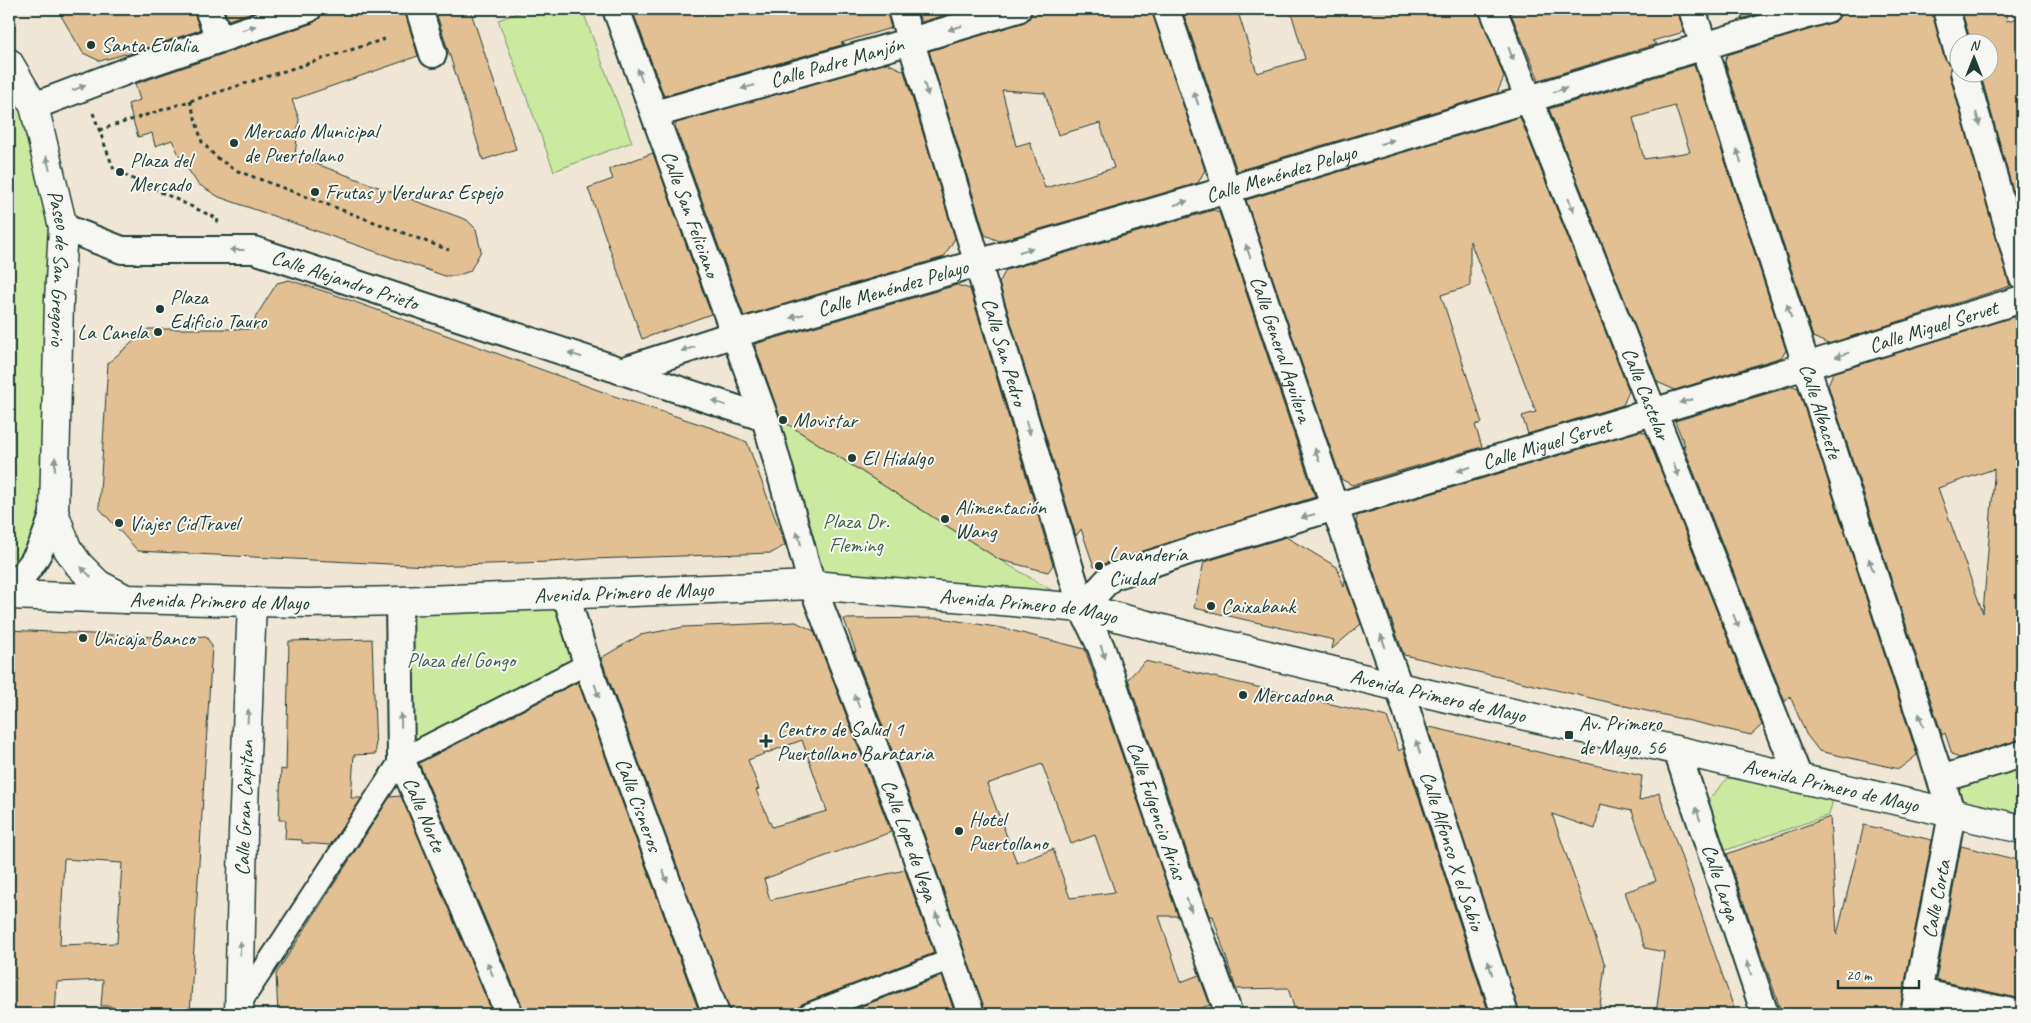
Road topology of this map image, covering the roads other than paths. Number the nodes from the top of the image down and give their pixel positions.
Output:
1 (208, 9) edge
2 (308, 9) edge
3 (419, 9) edge
4 (616, 9) edge
5 (901, 9) edge
6 (1018, 9) edge
7 (1166, 9) edge
8 (1493, 9) edge
9 (1692, 9) edge
10 (1827, 9) edge
11 (1946, 9) edge
12 (1952, 32) edge
13 (219, 38) junction
14 (912, 42) junction
15 (1704, 46) junction
16 (432, 54) dead end
17 (9, 63) edge
18 (1967, 82) edge
19 (1529, 100) junction
20 (34, 106) junction
21 (654, 114) junction
22 (1227, 190) junction
23 (63, 227) junction
24 (979, 264) junction
25 (2022, 276) edge
26 (2022, 299) edge
27 (735, 334) junction
28 (1806, 366) junction
29 (621, 371) junction
30 (1652, 411) junction
31 (765, 418) junction
32 (1335, 508) junction
33 (54, 512) junction
34 (812, 585) junction
35 (9, 586) edge
36 (566, 594) junction
37 (9, 595) edge
38 (126, 600) junction
39 (399, 601) junction
40 (252, 602) junction
41 (1082, 608) junction
42 (587, 664) junction
43 (1399, 687) junction
44 (1677, 751) junction
45 (2022, 754) edge
46 (401, 759) junction
47 (1939, 773) junction
48 (1799, 778) junction
49 (1952, 814) junction
50 (2022, 829) edge
51 (952, 959) junction
52 (1916, 1003) edge
53 (239, 1010) edge
54 (509, 1014) edge
55 (716, 1014) edge
56 (808, 1014) edge
57 (972, 1014) edge
58 (1229, 1014) edge
59 (1505, 1014) edge
60 (1765, 1014) edge
61 (2020, 1014) edge

1 - 13 street
13 -> 2 street
3 - 16 street
21 -> 4 street, Calle San Feliciano
5 - 14 street, Calle San Pedro
6 -> 14 street, Calle Padre Manjón
22 -> 7 street, Calle General Aguilera
8 -> 19 street, Calle Castelar
9 - 15 street, Calle Albacete
10 - 15 street, Calle Menéndez Pelayo
11 - 12 street
20 -> 13 street
14 -> 21 street, Calle Padre Manjón
14 -> 24 street, Calle San Pedro
19 -> 15 street, Calle Menéndez Pelayo
28 -> 15 street, Calle Albacete
17 - 20 street, Paseo de San Gregorio
18 -> 25 street
22 -> 19 street, Calle Menéndez Pelayo
19 -> 30 street, Calle Castelar
23 -> 20 street, Paseo de San Gregorio
21 - 27 street, Calle San Feliciano
24 -> 22 street, Calle Menéndez Pelayo
32 -> 22 street, Calle General Aguilera
29 -> 23 street, Calle Alejandro Prieto
33 -> 23 street, Paseo de San Gregorio
24 -> 27 street, Calle Menéndez Pelayo
24 -> 41 street, Calle San Pedro
26 -> 28 street, Calle Miguel Servet
27 -> 29 street
27 - 31 street, Calle San Feliciano
28 -> 30 street, Calle Miguel Servet
47 -> 28 street, Calle Albacete
31 -> 29 street, Calle Alejandro Prieto
30 -> 32 street, Calle Miguel Servet
30 -> 48 street, Calle Castelar
34 -> 31 street
32 -> 41 street, Calle Miguel Servet
43 -> 32 street, Calle General Aguilera
33 - 35 street, Paseo de San Gregorio
38 -> 33 street, Paseo de San Gregorio
34 - 36 street, Avenida Primero de Mayo
34 - 41 street, Avenida Primero de Mayo
51 -> 34 street, Calle Lope de Vega
36 - 39 street, Avenida Primero de Mayo
36 - 42 street, Calle Cisneros
37 - 38 street, Avenida Primero de Mayo
38 - 40 street, Avenida Primero de Mayo
39 - 40 street, Avenida Primero de Mayo
46 -> 39 street, Calle Norte
53 -> 40 street, Calle Gran Capitan
41 - 43 street, Avenida Primero de Mayo
41 -> 58 street, Calle Fulgencio Arias
42 - 46 street
42 -> 55 street, Calle Cisneros
43 - 44 street, Avenida Primero de Mayo
59 -> 43 street, Calle Alfonso X el Sabio
44 - 48 street, Avenida Primero de Mayo
60 -> 44 street, Calle Larga
45 - 47 street
46 - 53 street
54 -> 46 street, Calle Norte
47 - 49 street, Calle Albacete
48 - 49 street, Avenida Primero de Mayo
49 - 50 street, Avenida Primero de Mayo
49 - 52 street, Calle Corta
51 - 56 street
51 - 57 street, Calle Lope de Vega
52 - 61 street

